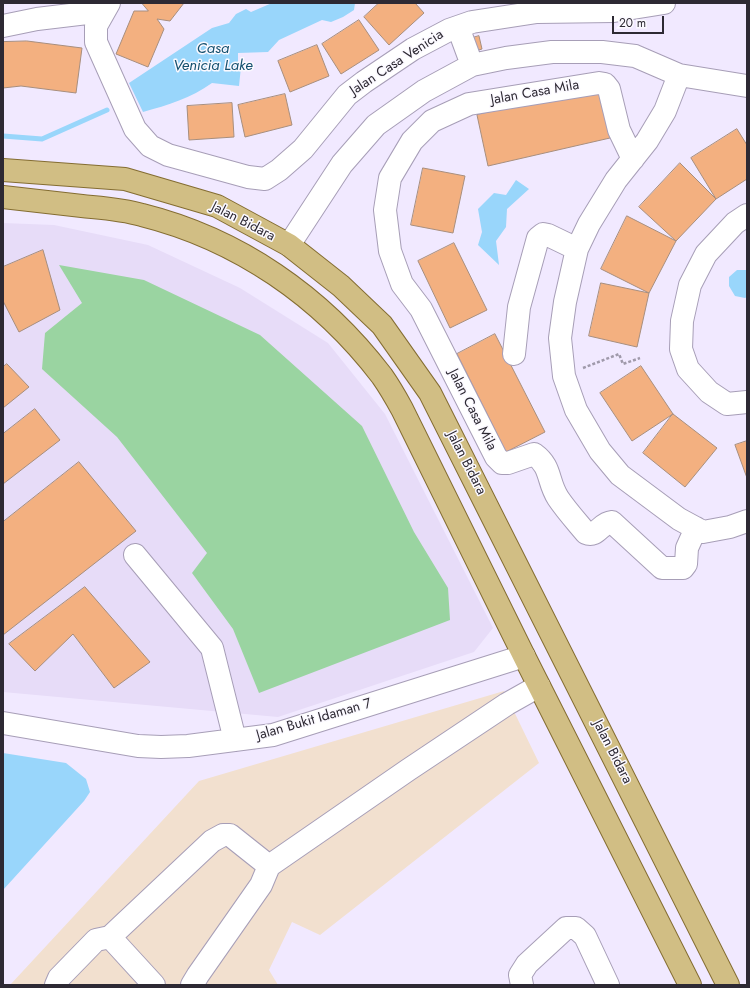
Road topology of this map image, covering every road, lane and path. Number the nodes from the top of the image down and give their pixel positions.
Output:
1 (664, 3) edge
2 (106, 7) edge
3 (3, 26) edge
4 (458, 26) junction
5 (472, 65) junction
6 (679, 75) junction
7 (747, 86) edge
8 (633, 158) junction
9 (3, 170) edge
10 (3, 197) edge
11 (747, 216) edge
12 (289, 246) junction
13 (577, 250) junction
14 (514, 354) dead end
15 (640, 358) dead end
16 (578, 370) dead end
17 (747, 402) edge
18 (747, 521) edge
19 (696, 528) junction
20 (135, 555) dead end
21 (524, 656) junction
22 (539, 686) junction
23 (3, 723) edge
24 (234, 740) junction
25 (269, 866) junction
26 (110, 938) junction
27 (56, 985) edge
28 (154, 985) edge
29 (192, 985) edge
30 (522, 985) edge
31 (608, 985) edge
32 (690, 985) edge
33 (728, 985) edge

1 - 4 street, Jalan Casa Venicia
2 - 3 street, Jalan Casa Venicia
2 - 4 street, Jalan Casa Venicia
4 - 5 street
5 - 6 street
5 - 12 street
6 - 7 street
6 - 8 street
8 - 13 street
8 - 19 street, Jalan Casa Mila
9 - 12 main road, Jalan Bidara
10 - 21 main road, Jalan Bidara
11 - 17 street
12 - 33 main road, Jalan Bidara
13 - 14 street
13 - 19 street
15 - 16 path
18 - 19 street
20 - 24 street
21 - 22 main road, Jalan Bidara
21 - 24 street, Jalan Bukit Idaman 7
22 - 25 street
22 - 32 main road, Jalan Bidara
23 - 24 street, Jalan Bukit Idaman 7
25 - 26 street
25 - 29 street
26 - 27 street
26 - 28 street
30 - 31 street

